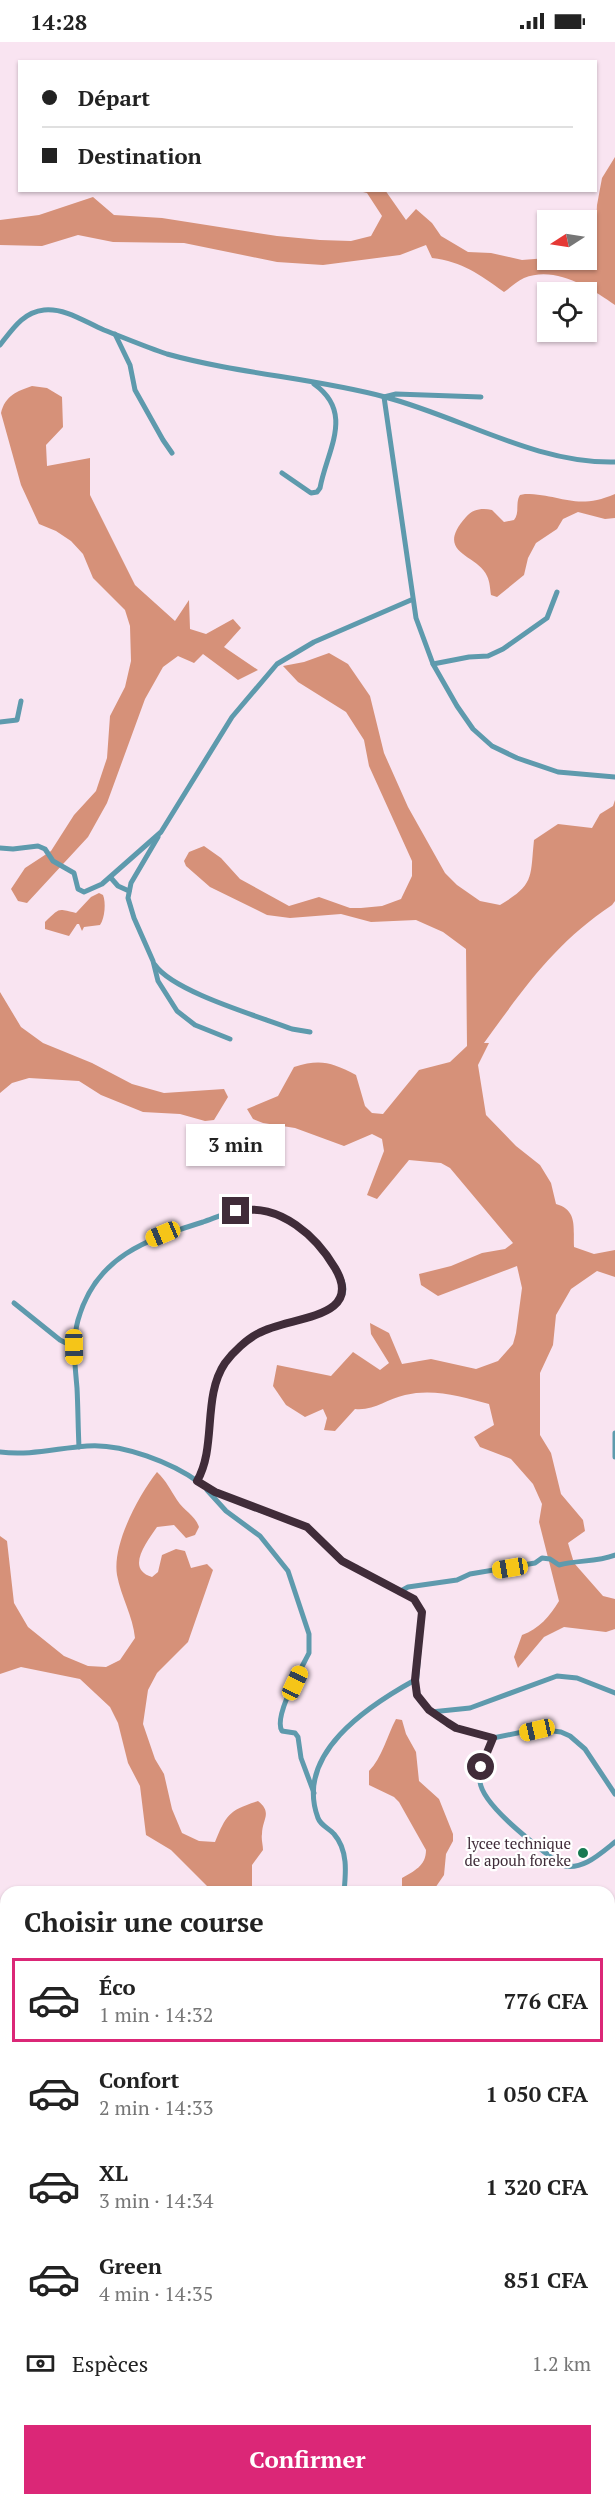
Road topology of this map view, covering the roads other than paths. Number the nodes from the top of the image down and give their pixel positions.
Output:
1 (115, 334) junction
2 (0, 345) edge
3 (312, 383) junction
4 (384, 397) junction
5 (481, 397) dead end
6 (172, 453) dead end
7 (615, 462) edge
8 (282, 473) dead end
9 (557, 592) dead end
10 (411, 600) junction
11 (434, 664) junction
12 (21, 701) dead end
13 (0, 722) edge
14 (615, 777) edge
15 (161, 832) junction
16 (0, 848) edge
17 (111, 878) junction
18 (129, 891) junction
19 (153, 961) junction
20 (310, 1032) dead end
21 (230, 1039) dead end
22 (14, 1302) dead end
23 (74, 1347) junction
24 (615, 1433) edge
25 (79, 1446) junction
26 (0, 1452) edge
27 (615, 1456) edge
28 (197, 1481) junction
29 (204, 1486) junction
30 (615, 1555) edge
31 (399, 1592) junction
32 (415, 1680) junction
33 (615, 1694) edge
34 (431, 1712) junction
35 (493, 1738) junction
36 (314, 1793) junction
37 (615, 1794) edge
38 (615, 1842) edge
39 (344, 1886) edge

1 - 2 street
1 - 3 street
1 - 6 street
3 - 4 street
3 - 8 street
4 - 5 street
4 - 7 street
4 - 10 street
9 - 11 street
10 - 11 street
10 - 15 street
11 - 14 street
12 - 13 street
15 - 17 street
15 - 18 street
16 - 17 street
17 - 18 street
18 - 19 street
19 - 20 street
19 - 21 street
22 - 23 street
23 - 25 street
23 - 28 street
24 - 27 street
25 - 26 street
25 - 28 street
28 - 29 street
29 - 31 street
29 - 36 street
30 - 31 street
31 - 32 street
32 - 34 street
32 - 36 street
33 - 34 street
34 - 35 street
35 - 37 street
35 - 38 street
36 - 39 street

